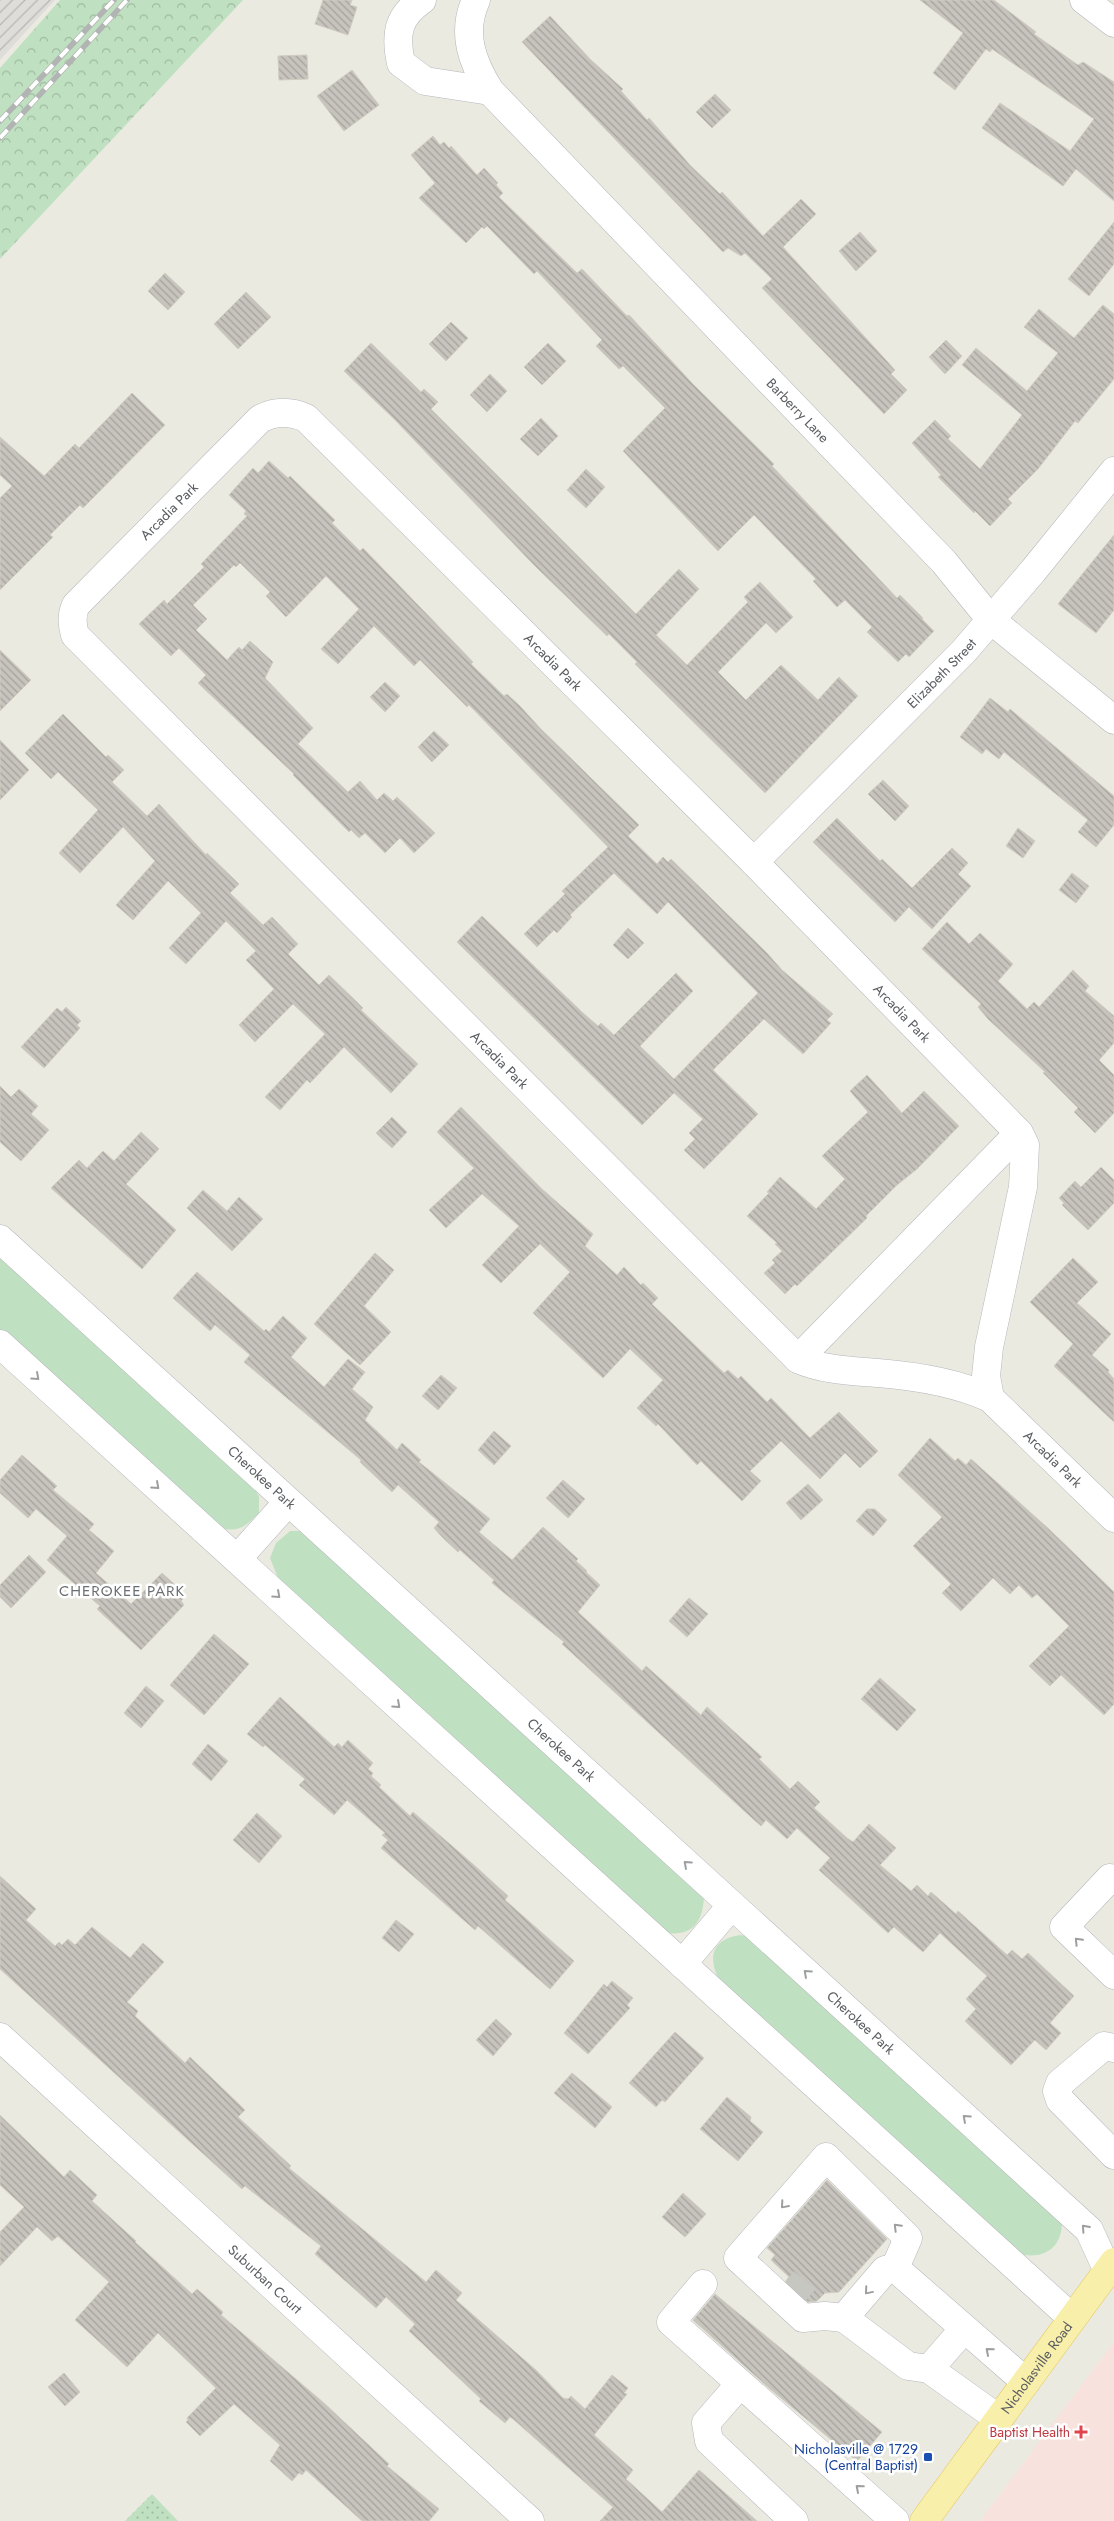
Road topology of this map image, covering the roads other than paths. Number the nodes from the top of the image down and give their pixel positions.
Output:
1 (422, 0) edge
2 (476, 0) edge
3 (1084, 0) edge
4 (1114, 23) edge
5 (490, 91) junction
6 (1114, 471) edge
7 (991, 620) junction
8 (1114, 720) edge
9 (754, 862) junction
10 (1020, 1133) junction
11 (0, 1240) edge
12 (0, 1344) edge
13 (798, 1359) junction
14 (990, 1398) junction
15 (288, 1502) junction
16 (1114, 1518) edge
17 (237, 1559) junction
18 (1114, 1881) edge
19 (732, 1905) junction
20 (682, 1964) junction
21 (1114, 1975) edge
22 (0, 2037) edge
23 (1114, 2048) edge
24 (1114, 2155) edge
25 (746, 2248) junction
26 (1111, 2266) edge
27 (895, 2268) junction
28 (785, 2282) tunnel mouth
29 (703, 2284) dead end
30 (827, 2313) junction
31 (1072, 2318) junction
32 (964, 2329) junction
33 (929, 2369) junction
34 (1026, 2382) junction
35 (740, 2384) junction
36 (999, 2419) junction
37 (530, 2521) edge
38 (794, 2521) edge
39 (896, 2521) edge
40 (924, 2521) edge

1 - 5 street
2 - 5 street, Barberry Lane
3 - 4 street
5 - 7 street, Barberry Lane
6 - 7 street, Elizabeth Street
7 - 8 street, Barberry Lane
7 - 9 street, Elizabeth Street
9 - 10 street, Arcadia Park
9 - 13 street, Arcadia Park
10 - 13 street
10 - 14 street
11 - 15 street, Cherokee Park
12 -> 17 street
13 - 14 street, Arcadia Park
14 - 16 street, Arcadia Park
15 - 17 street
19 -> 15 street, Cherokee Park
17 -> 20 street
21 -> 18 street
19 - 20 street
26 -> 19 street, Cherokee Park
20 - 31 street
22 - 37 street, Suburban Court
23 - 24 street
27 -> 25 street
25 - 28 street
25 - 30 street
26 - 31 main road, Nicholasville Road
27 -> 30 street
27 - 32 street
29 - 35 street
30 - 33 street
31 - 34 main road, Nicholasville Road
32 - 33 street
34 -> 32 street
33 - 36 street
34 - 36 main road, Nicholasville Road
35 - 38 street
39 -> 35 street
36 - 40 main road, Nicholasville Road

